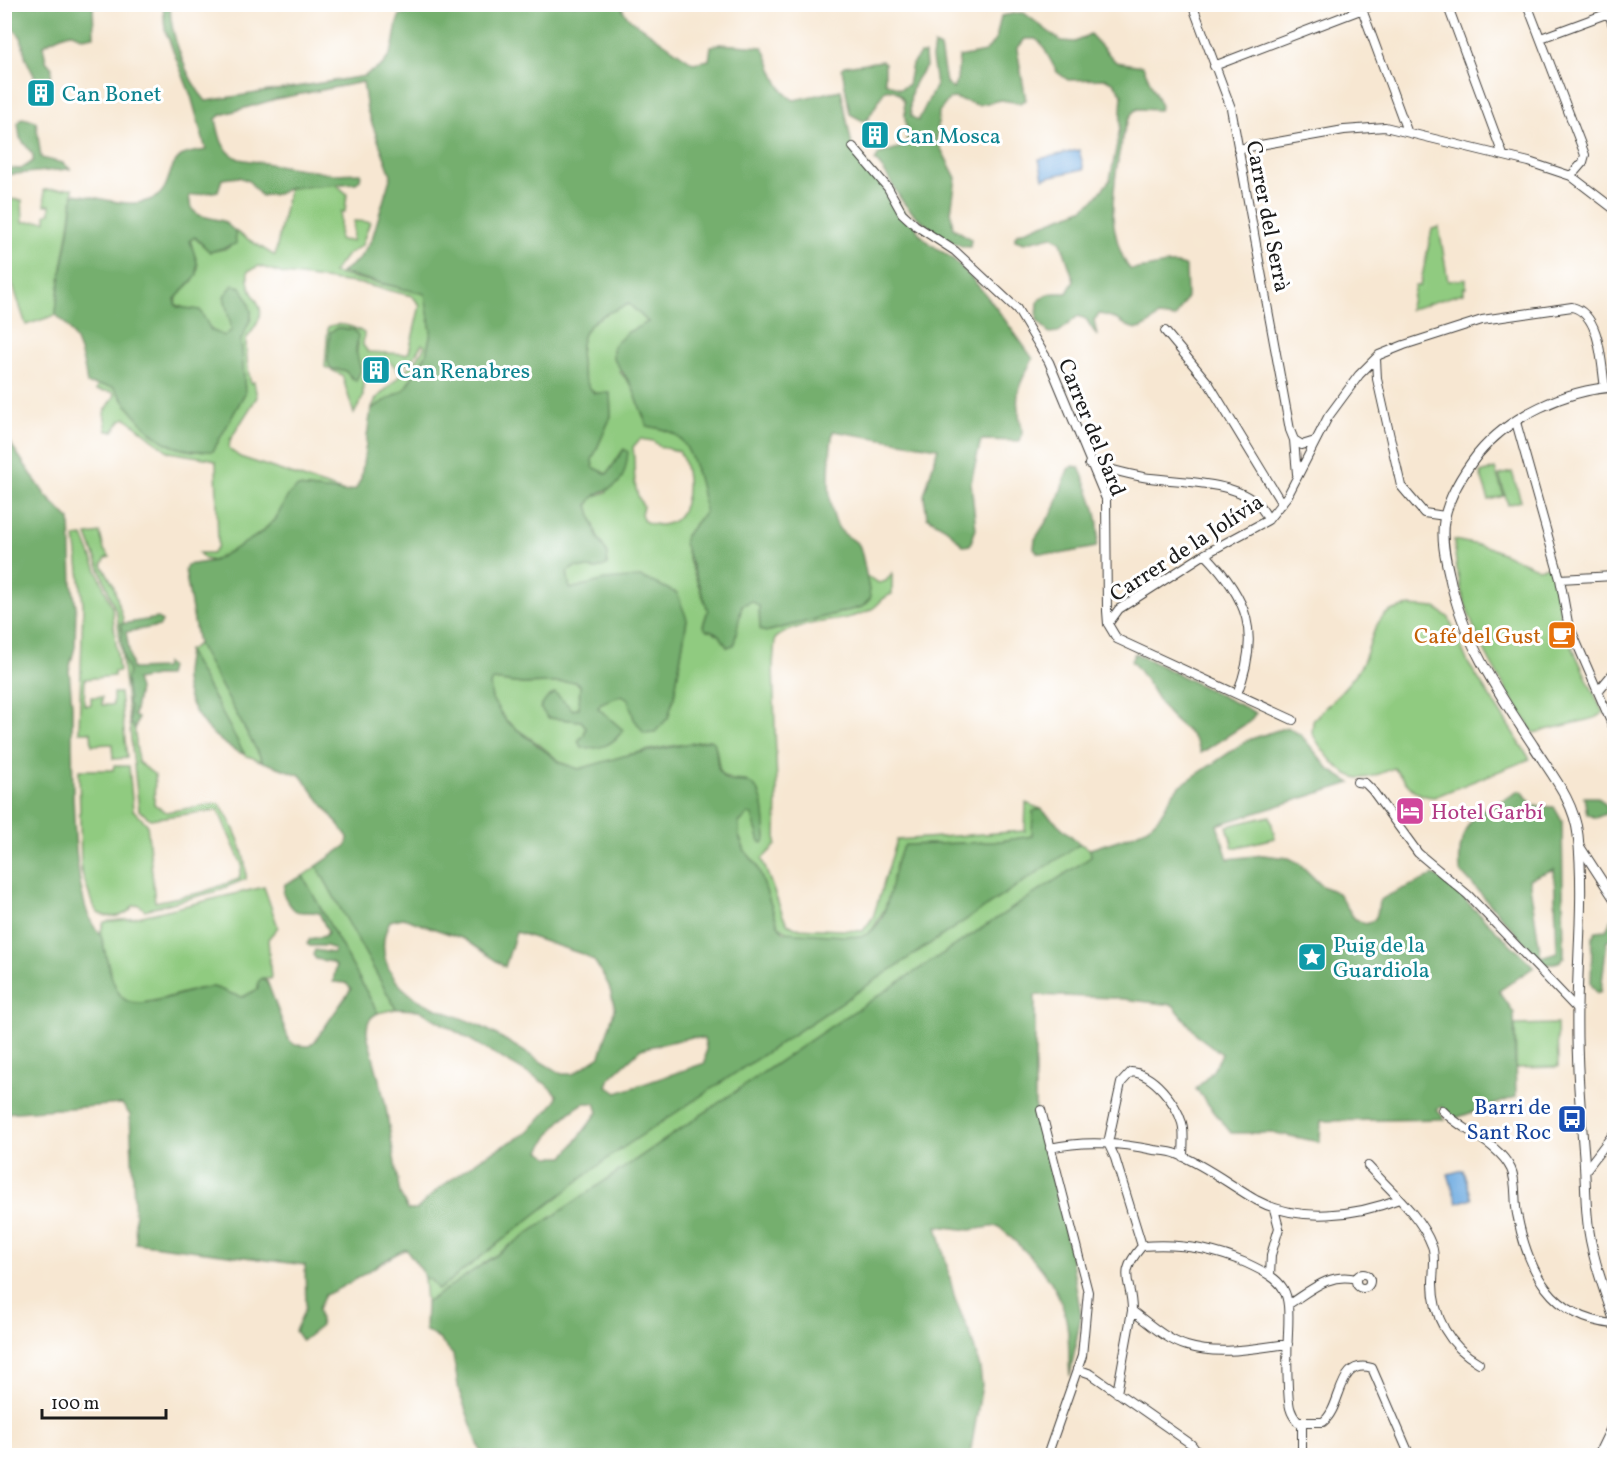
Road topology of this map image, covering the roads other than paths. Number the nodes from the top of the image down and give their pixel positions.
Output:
1 (1192, 4) edge
2 (1376, 4) edge
3 (1447, 4) edge
4 (1527, 4) edge
5 (1361, 7) edge
6 (1612, 12) edge
7 (1614, 29) edge
8 (1540, 38) junction
9 (1214, 66) junction
10 (1407, 131) junction
11 (853, 147) dead end
12 (1238, 150) junction
13 (1503, 155) junction
14 (1571, 176) junction
15 (1614, 209) edge
16 (1165, 331) dead end
17 (1376, 358) junction
18 (1359, 375) junction
19 (1377, 379) junction
20 (1610, 388) edge
21 (1516, 422) junction
22 (1294, 440) junction
23 (1314, 441) junction
24 (1089, 464) junction
25 (1298, 477) junction
26 (1282, 504) junction
27 (1445, 516) junction
28 (1268, 520) junction
29 (1205, 554) junction
30 (1614, 576) edge
31 (1560, 579) junction
32 (1108, 624) junction
33 (1614, 672) edge
34 (1599, 690) junction
35 (1237, 694) junction
36 (1293, 720) dead end
37 (1614, 729) edge
38 (1357, 782) dead end
39 (1579, 844) junction
40 (1614, 899) edge
41 (1577, 1009) junction
42 (1041, 1110) dead end
43 (1442, 1110) dead end
44 (1614, 1133) edge
45 (1108, 1143) junction
46 (1050, 1148) junction
47 (1183, 1157) junction
48 (1368, 1166) dead end
49 (1585, 1172) junction
50 (1399, 1199) junction
51 (1274, 1209) junction
52 (1142, 1246) junction
53 (1270, 1276) junction
54 (1356, 1279) dead end
55 (1290, 1304) junction
56 (1132, 1311) junction
57 (1614, 1319) edge
58 (1614, 1324) edge
59 (1288, 1344) junction
60 (1479, 1363) dead end
61 (1077, 1369) junction
62 (1117, 1393) junction
63 (1302, 1423) junction
64 (1614, 1423) edge
65 (1047, 1455) edge
66 (1200, 1455) edge
67 (1302, 1455) edge
68 (1410, 1455) edge
69 (1598, 1455) edge

1 - 9 street, Carrer del Serrà
2 - 5 street
3 - 13 street
4 - 8 street
5 - 9 street
5 - 10 street
6 - 7 street
6 - 8 street
8 - 14 street
9 - 12 street, Carrer del Serrà
10 - 12 street
10 - 13 street
11 - 24 street, Carrer del Sard
12 - 22 street, Carrer del Serrà
13 - 14 street
14 - 15 street
16 - 26 street
17 - 18 street, Carrer de la Jolívia
17 - 19 street
17 - 20 street, Carrer de la Jolívia
18 - 19 street
18 - 23 street, Carrer de la Jolívia
19 - 27 street
20 - 21 street
21 - 27 street
21 - 31 street
22 - 23 street
22 - 25 street, Carrer del Serrà
23 - 25 street, Carrer de la Jolívia
24 - 28 street
24 - 32 street, Carrer del Sard
25 - 26 street, Carrer de la Jolívia
26 - 28 street, Carrer de la Jolívia
27 - 39 street
28 - 29 street, Carrer de la Jolívia
29 - 32 street, Carrer de la Jolívia
29 - 35 street
30 - 31 street
31 - 34 street
32 - 35 street
33 - 34 street
34 - 37 street
35 - 36 street
38 - 41 street
39 - 40 street
39 - 41 street
41 - 49 street
42 - 46 street
43 - 58 street
44 - 49 street
45 - 46 street
45 - 47 street
45 - 47 street
45 - 52 street
46 - 61 street
47 - 51 street
48 - 50 street
49 - 57 street
50 - 51 street
50 - 60 street
51 - 53 street
52 - 53 street
52 - 56 street
53 - 55 street
54 - 55 street
55 - 59 street
56 - 59 street
56 - 62 street
59 - 63 street
61 - 62 street
61 - 65 street
62 - 66 street
63 - 67 street
63 - 68 street
64 - 69 street

